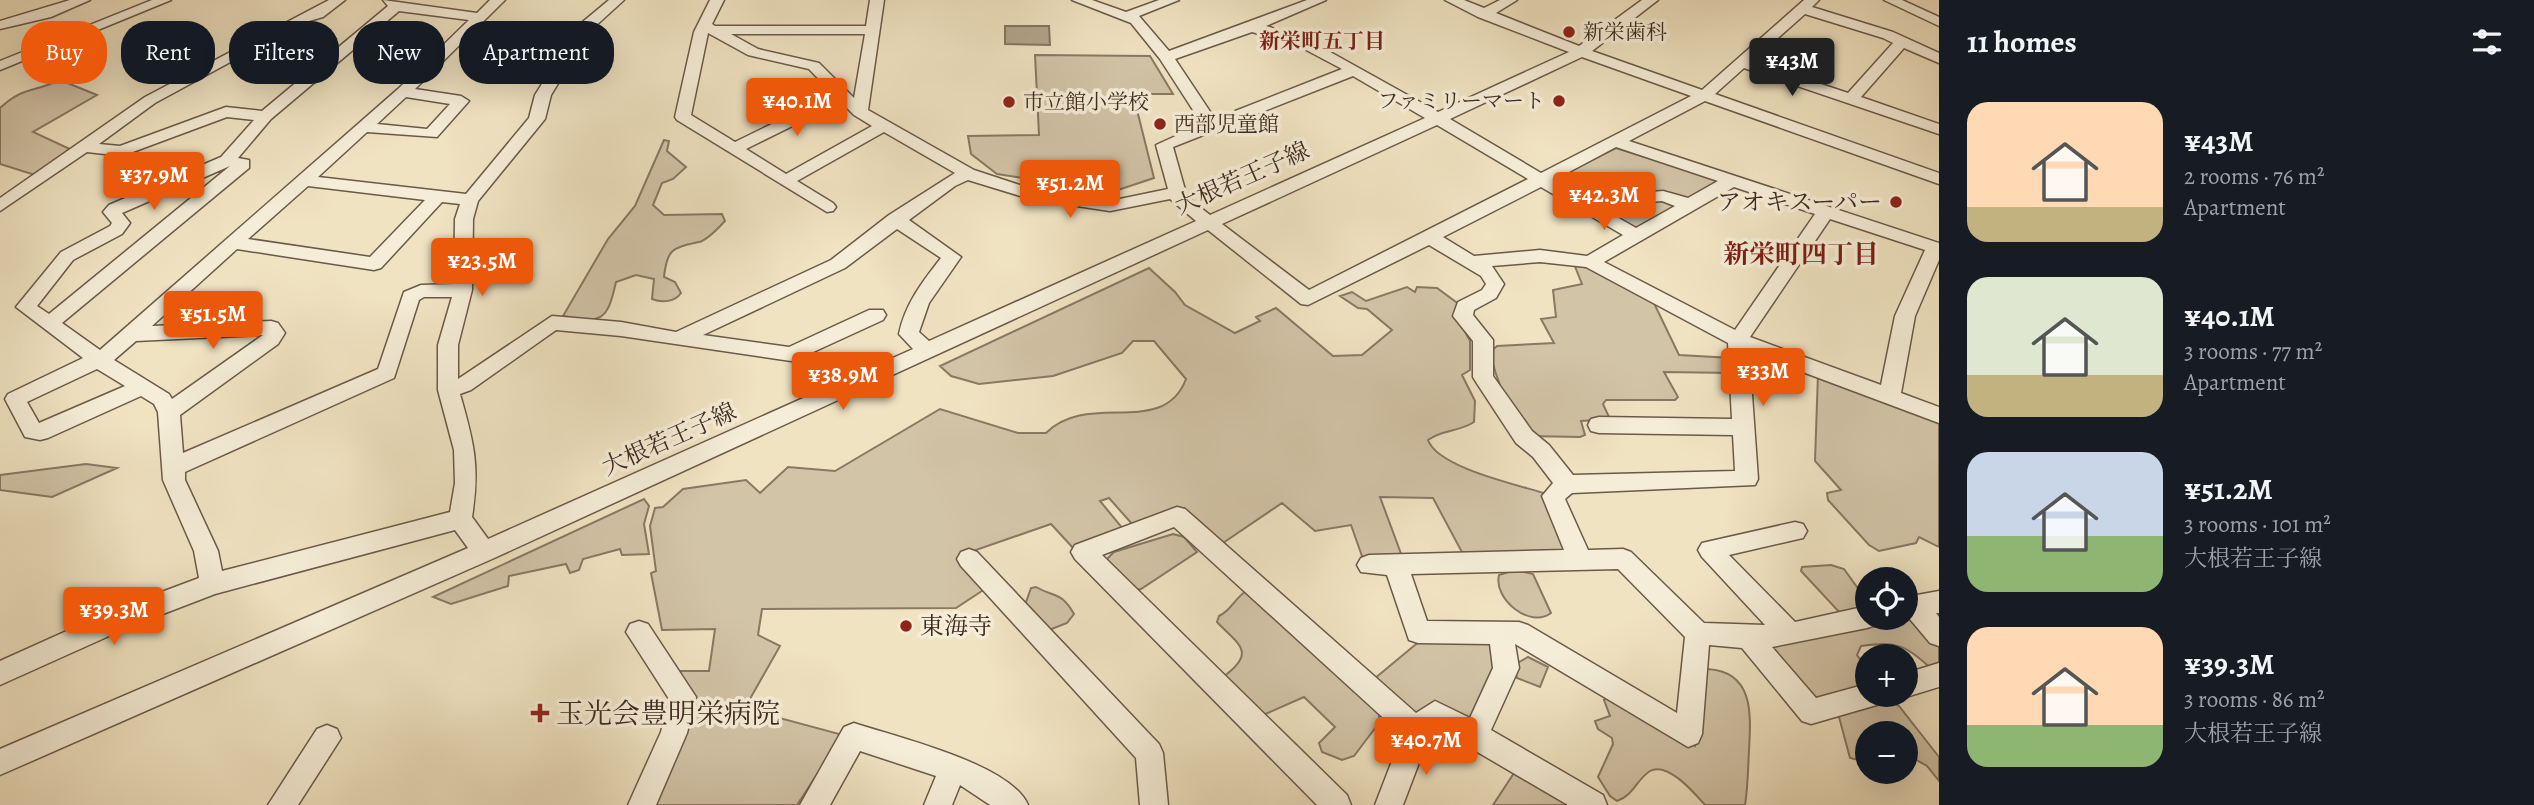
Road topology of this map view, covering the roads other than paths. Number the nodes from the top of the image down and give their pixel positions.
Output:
1 (80, 0) edge
2 (134, 0) edge
3 (338, 0) edge
4 (498, 0) edge
5 (617, 0) edge
6 (717, 0) edge
7 (877, 0) edge
8 (1079, 0) edge
9 (1172, 0) edge
10 (1319, 0) edge
11 (1452, 0) edge
12 (1510, 0) edge
13 (1651, 0) edge
14 (1891, 0) edge
15 (157, 3) edge
16 (393, 3) edge
17 (1807, 5) edge
18 (1939, 6) edge
19 (1483, 15) junction
20 (1924, 15) junction
21 (1127, 16) junction
22 (480, 17) junction
23 (1939, 22) edge
24 (0, 25) edge
25 (1252, 27) junction
26 (709, 28) junction
27 (873, 30) junction
28 (1902, 41) junction
29 (1581, 52) junction
30 (1166, 57) junction
31 (1939, 59) edge
32 (1743, 63) junction
33 (0, 66) edge
34 (1354, 70) junction
35 (403, 92) junction
36 (844, 94) junction
37 (1704, 96) junction
38 (1852, 99) junction
39 (860, 112) junction
40 (265, 116) junction
41 (1436, 119) junction
42 (883, 126) junction
43 (1211, 126) junction
44 (363, 127) junction
45 (1939, 129) edge
46 (1616, 142) junction
47 (83, 147) junction
48 (734, 149) junction
49 (226, 161) junction
50 (968, 174) junction
51 (1541, 179) junction
52 (1939, 179) edge
53 (303, 180) junction
54 (1733, 180) junction
55 (785, 181) junction
56 (1177, 192) junction
57 (438, 196) junction
58 (470, 200) junction
59 (1690, 205) junction
60 (0, 206) edge
61 (827, 207) dead end
62 (1588, 207) junction
63 (1826, 211) junction
64 (895, 219) junction
65 (1211, 222) junction
66 (1637, 236) junction
67 (1431, 238) junction
68 (235, 243) junction
69 (1937, 248) edge
70 (1472, 262) junction
71 (1590, 262) junction
72 (463, 290) junction
73 (876, 315) dead end
74 (50, 323) junction
75 (131, 334) junction
76 (678, 339) junction
77 (1738, 340) junction
78 (928, 351) junction
79 (99, 359) junction
80 (142, 387) junction
81 (448, 390) junction
82 (1890, 395) junction
83 (169, 412) junction
84 (1939, 415) edge
85 (1599, 425) dead end
86 (1744, 428) junction
87 (172, 468) junction
88 (1567, 484) junction
89 (460, 519) junction
90 (1796, 531) dead end
91 (484, 552) junction
92 (969, 559) dead end
93 (1580, 560) junction
94 (1369, 565) dead end
95 (1396, 565) junction
96 (212, 584) junction
97 (1939, 602) edge
98 (1918, 606) edge
99 (1918, 615) edge
100 (1855, 620) edge
101 (639, 632) dead end
102 (1698, 633) junction
103 (1501, 634) junction
104 (1791, 634) junction
105 (1939, 635) edge
106 (1749, 638) junction
107 (0, 673) edge
108 (1939, 676) edge
109 (1918, 682) edge
110 (1855, 700) edge
111 (1417, 732) junction
112 (1475, 736) junction
113 (327, 738) dead end
114 (0, 762) edge
115 (953, 769) junction
116 (282, 805) edge
117 (642, 805) edge
118 (814, 805) edge
119 (938, 805) edge
120 (1014, 805) edge
121 (1154, 805) edge
122 (1337, 805) edge
123 (1389, 805) edge
124 (1593, 805) edge

1 - 24 street
2 - 15 street
3 - 47 street
4 - 22 street
5 - 58 street
6 - 26 street
7 - 27 street
8 - 21 street
9 - 21 street
10 - 25 street
11 - 19 street
12 - 19 street
13 - 29 street, 大根若王子線
14 - 20 street
15 - 33 street
16 - 22 street
16 - 40 street
17 - 28 street
17 - 32 street
18 - 20 street
19 - 29 street
20 - 23 street
21 - 30 street
22 - 35 street
25 - 30 street
25 - 34 street
26 - 27 street
26 - 36 street
26 - 48 street
27 - 39 street
28 - 31 street
28 - 38 street
29 - 37 street
29 - 41 street, 大根若王子線
30 - 43 street
32 - 37 street
32 - 38 street
34 - 41 street
34 - 43 street
35 - 44 street
35 - 44 street
36 - 39 street
36 - 48 street
37 - 46 street
37 - 52 street
38 - 45 street
39 - 42 street
40 - 47 street
40 - 49 street
41 - 51 street
41 - 65 street, 大根若王子線
42 - 50 street
42 - 55 street
43 - 56 street
44 - 53 street
46 - 51 street
46 - 54 street
47 - 60 street
48 - 55 street
49 - 74 street
49 - 74 street
50 - 56 street
50 - 64 street
51 - 62 street
51 - 67 street
53 - 57 street
53 - 68 street
54 - 59 street
54 - 63 street
55 - 61 street
56 - 65 street
57 - 58 street
57 - 68 street
58 - 72 street
59 - 62 street
59 - 66 street
62 - 66 street
63 - 69 street
63 - 77 street
64 - 76 street
64 - 78 street
65 - 67 street
65 - 78 street, 大根若王子線
66 - 71 street
67 - 70 street
68 - 75 street
69 - 82 street
70 - 71 street
70 - 88 street
71 - 77 street
72 - 81 street
72 - 87 street
73 - 76 street
74 - 79 street
75 - 79 street
75 - 83 street
76 - 81 street
77 - 82 street
77 - 86 street
78 - 91 street, 大根若王子線
79 - 80 street
79 - 80 street
80 - 83 street
81 - 89 street
82 - 84 street
83 - 87 street
85 - 86 street
86 - 88 street
87 - 96 street
88 - 93 street
89 - 91 street
89 - 96 street
90 - 104 street
91 - 114 street, 大根若王子線
92 - 121 street
93 - 95 street
93 - 102 street
94 - 95 street
95 - 103 street
96 - 107 street
97 - 98 street
99 - 105 street
100 - 104 street
101 - 117 street
102 - 103 street
102 - 106 street
103 - 112 street
104 - 106 street
106 - 110 street
108 - 109 street
111 - 112 street
111 - 122 street
111 - 123 street
112 - 124 street
113 - 116 street
115 - 118 street
115 - 119 street
115 - 120 street

